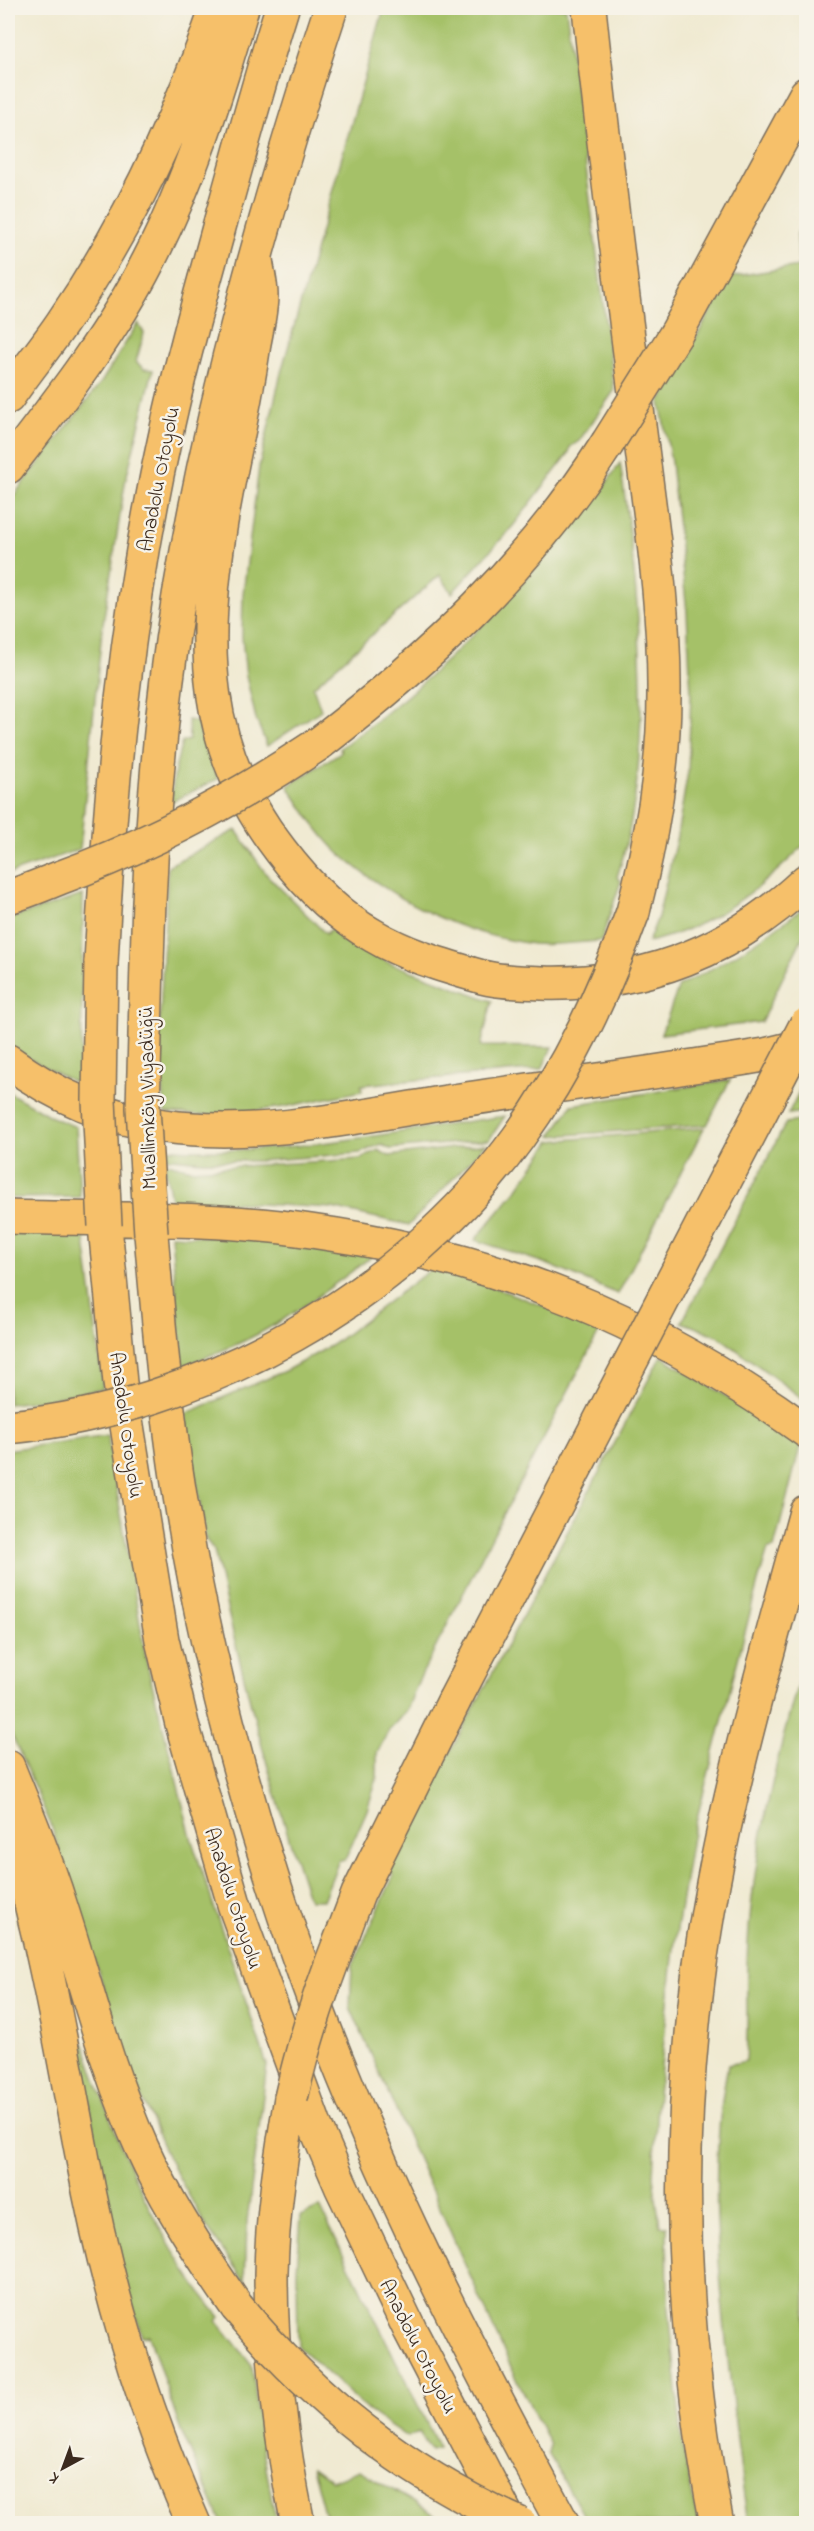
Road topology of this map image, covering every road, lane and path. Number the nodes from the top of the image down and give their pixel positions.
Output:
1 (217, 8) edge
2 (242, 8) edge
3 (282, 8) edge
4 (331, 8) edge
5 (589, 8) edge
6 (807, 94) edge
7 (255, 259) junction
8 (8, 397) edge
9 (8, 467) edge
10 (807, 880) edge
11 (8, 897) edge
12 (147, 962) joint
13 (807, 1025) edge
14 (807, 1045) edge
15 (8, 1061) edge
16 (8, 1217) edge
17 (151, 1234) joint
18 (8, 1427) edge
19 (807, 1431) edge
20 (806, 1515) edge
21 (8, 1767) edge
22 (8, 1825) edge
23 (194, 2523) edge
24 (298, 2523) edge
25 (511, 2523) edge
26 (520, 2523) edge
27 (563, 2523) edge
28 (717, 2523) edge

1 - 8 highway
2 - 9 highway
3 - 25 highway, Anadolu Otoyolu, bridge
4 - 7 highway, Anadolu Otoyolu
5 - 18 highway, bridge
6 - 11 highway, bridge
7 - 10 highway
7 - 12 highway, Anadolu Otoyolu
12 - 17 highway, Muallimköy Viyadüğü, bridge
13 - 24 highway, bridge
14 - 15 highway
16 - 19 highway
17 - 27 highway, Anadolu Otoyolu
20 - 28 highway
21 - 26 highway, bridge
22 - 23 highway

